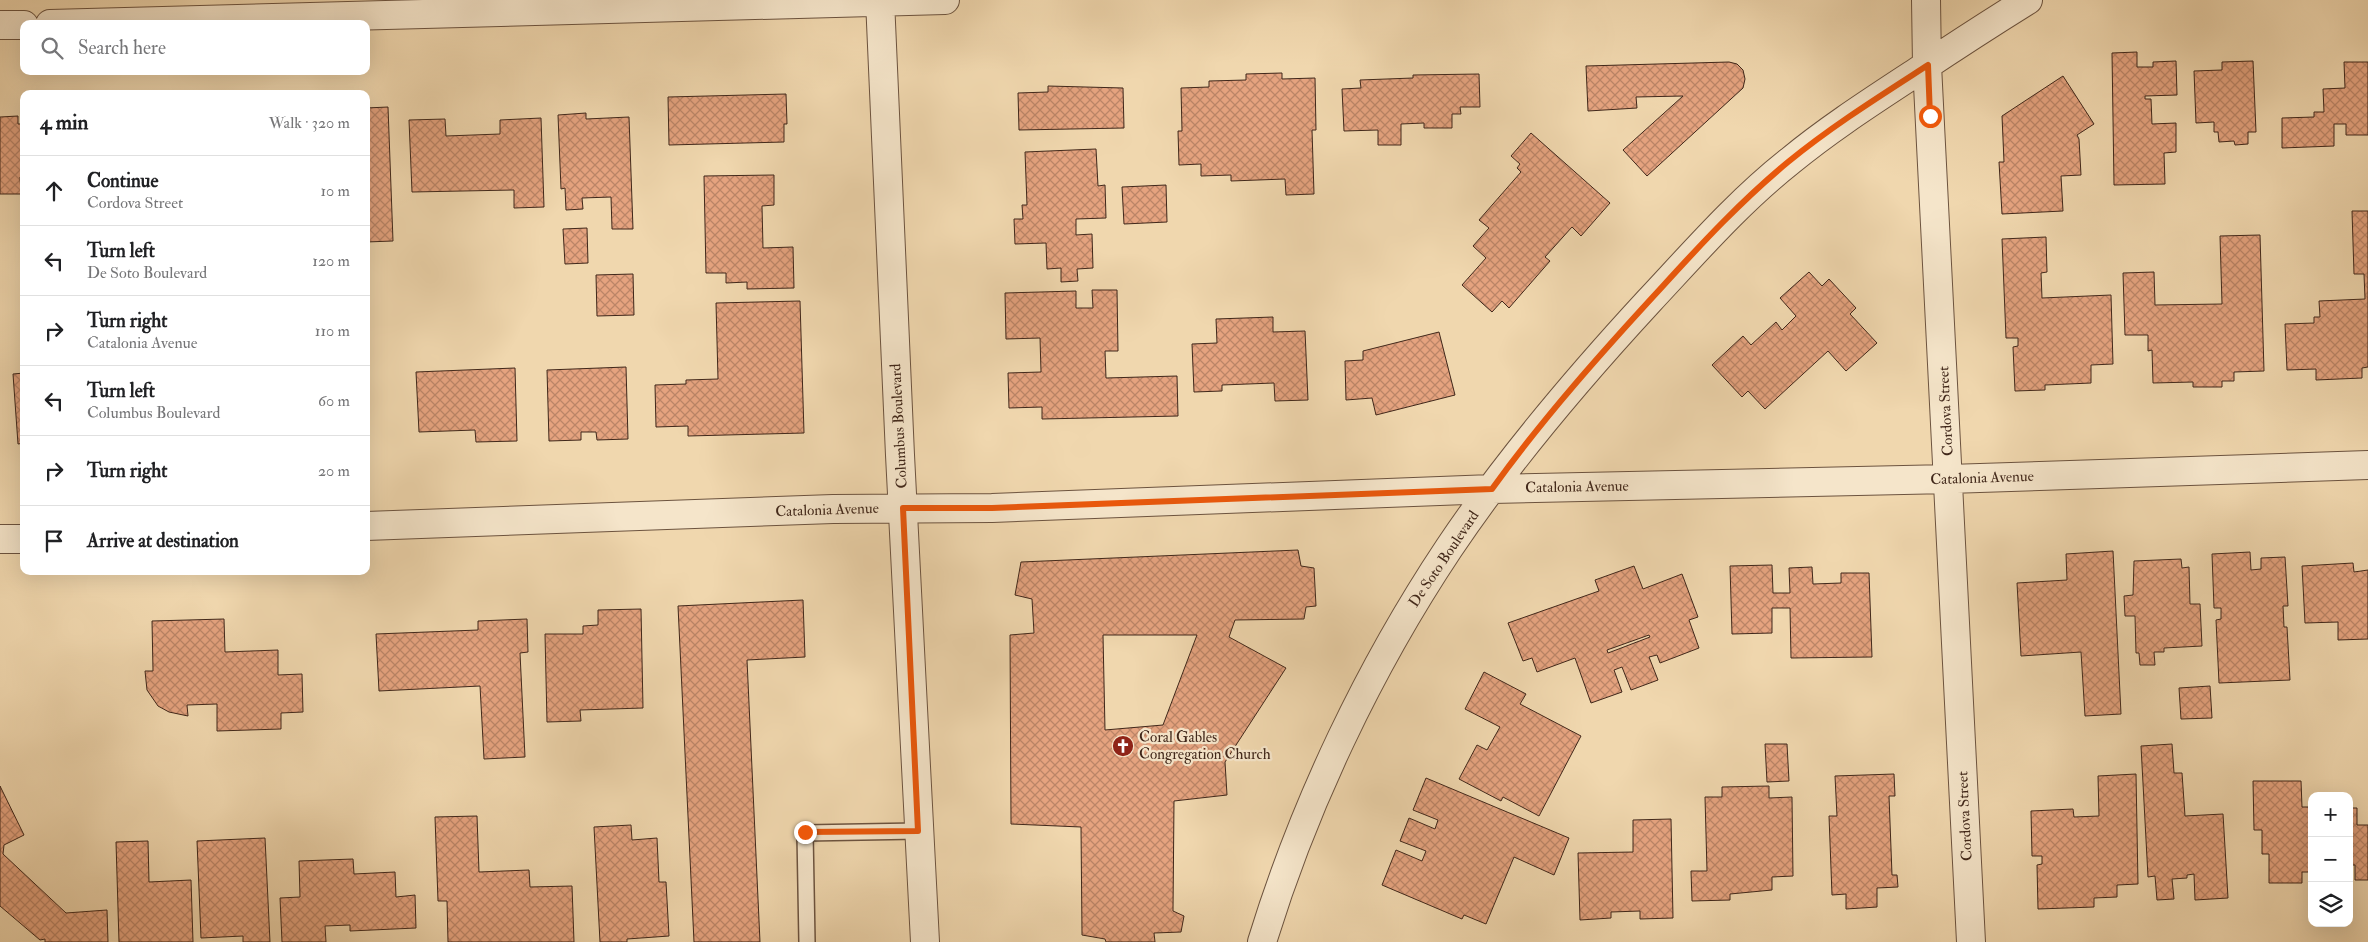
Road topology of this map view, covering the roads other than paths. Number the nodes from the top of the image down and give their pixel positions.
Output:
1 (946, 0) edge
2 (1926, 0) edge
3 (2028, 0) edge
4 (880, 1) edge
5 (194, 20) edge
6 (20, 24) edge
7 (0, 25) edge
8 (1928, 65) junction
9 (2368, 465) edge
10 (1949, 479) junction
11 (1492, 489) junction
12 (903, 508) junction
13 (370, 526) edge
14 (20, 539) edge
15 (0, 540) edge
16 (918, 831) junction
17 (807, 942) edge
18 (925, 942) edge
19 (1262, 942) edge
20 (1971, 942) edge

1 - 4 street
2 - 8 street, Cordova Street
3 - 8 street, De Soto Boulevard
4 - 5 street
4 - 12 street, Columbus Boulevard
6 - 7 street
8 - 10 street, Cordova Street
8 - 11 street, De Soto Boulevard
9 - 10 street, Catalonia Avenue
10 - 11 street, Catalonia Avenue
10 - 20 street, Cordova Street
11 - 12 street, Catalonia Avenue
11 - 19 street, De Soto Boulevard
12 - 13 street, Catalonia Avenue
12 - 16 street, Columbus Boulevard
14 - 15 street
16 - 17 lane
16 - 18 street, Columbus Boulevard

